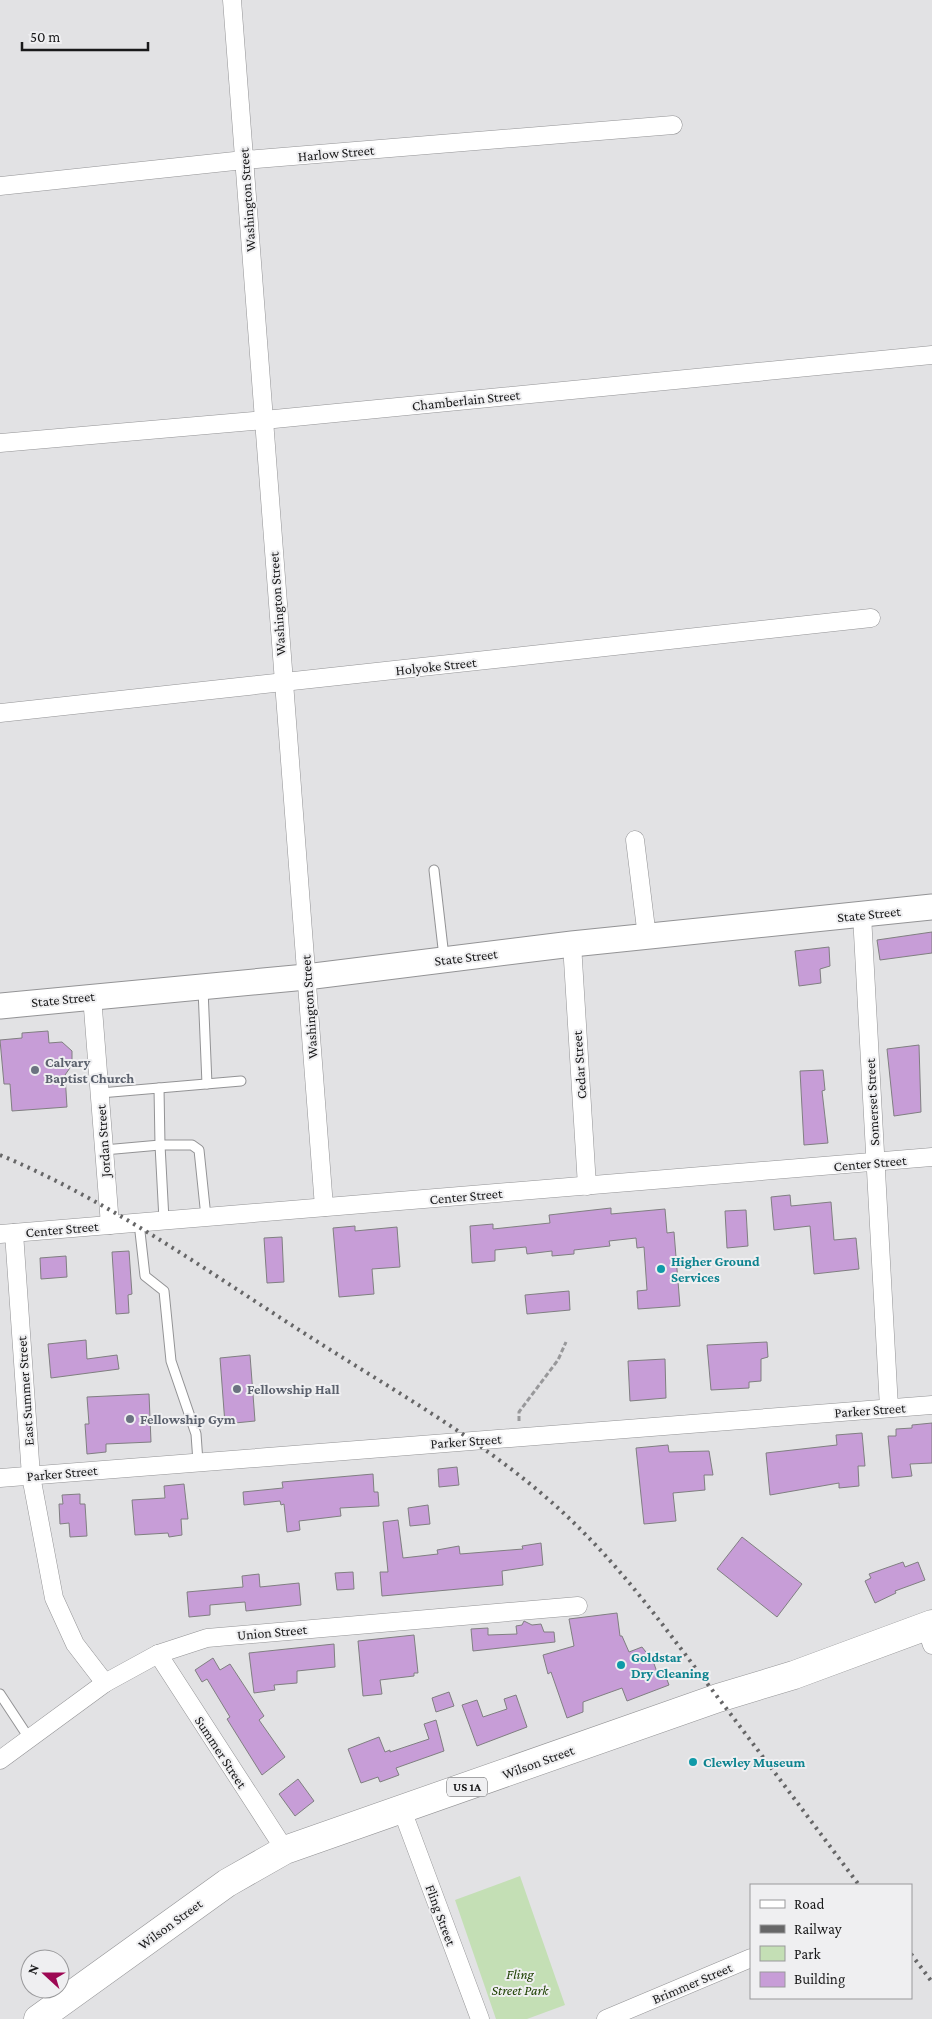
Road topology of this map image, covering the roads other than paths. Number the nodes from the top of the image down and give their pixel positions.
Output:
1 (232, 0) edge
2 (673, 125) dead end
3 (244, 160) junction
4 (0, 186) edge
5 (932, 355) edge
6 (264, 420) junction
7 (0, 443) edge
8 (871, 618) dead end
9 (284, 683) junction
10 (0, 714) edge
11 (635, 840) dead end
12 (434, 870) dead end
13 (932, 906) edge
14 (862, 915) junction
15 (647, 937) junction
16 (572, 944) junction
17 (444, 960) junction
18 (306, 977) junction
19 (203, 986) junction
20 (92, 996) junction
21 (0, 1006) edge
22 (241, 1081) dead end
23 (207, 1084) junction
24 (159, 1088) junction
25 (100, 1093) junction
26 (160, 1145) junction
27 (104, 1150) junction
28 (932, 1158) edge
29 (876, 1162) junction
30 (587, 1186) junction
31 (324, 1207) junction
32 (206, 1217) junction
33 (164, 1220) junction
34 (139, 1222) junction
35 (110, 1225) junction
36 (7, 1233) edge
37 (932, 1405) edge
38 (890, 1408) junction
39 (198, 1462) junction
40 (32, 1476) junction
41 (0, 1478) edge
42 (578, 1606) dead end
43 (930, 1632) edge
44 (158, 1654) junction
45 (105, 1683) junction
46 (0, 1694) edge
47 (29, 1738) junction
48 (0, 1760) edge
49 (402, 1810) junction
50 (285, 1850) junction
51 (750, 1958) edge
52 (38, 2019) edge
53 (480, 2019) edge
54 (606, 2019) edge

1 - 3 street, Washington Street
2 - 3 street, Harlow Street
3 - 4 street, Harlow Street
3 - 6 street, Washington Street
5 - 6 street, Chamberlain Street
6 - 7 street, Chamberlain Street
6 - 9 street, Washington Street
8 - 9 street, Holyoke Street
9 - 10 street, Holyoke Street
9 - 18 street, Washington Street
11 - 15 street
12 - 17 lane
13 - 14 main road, State Street
14 - 15 main road, State Street
14 - 29 street, Somerset Street
15 - 16 main road, State Street
16 - 17 main road, State Street
16 - 30 street, Cedar Street
17 - 18 main road, State Street
18 - 19 main road, State Street
18 - 31 street, Washington Street
19 - 20 main road, State Street
19 - 23 lane
20 - 21 main road, State Street
20 - 25 street, Jordan Street
22 - 23 lane
23 - 24 lane
24 - 25 lane
24 - 26 lane
25 - 27 street, Jordan Street
26 - 27 lane
26 - 32 lane
26 - 33 lane
27 - 35 street, Jordan Street
28 - 29 street, Center Street
29 - 30 street, Center Street
29 - 38 street, Somerset Street
30 - 31 street, Center Street
31 - 32 street, Center Street
32 - 33 street, Center Street
33 - 34 street, Center Street
34 - 35 street, Center Street
34 - 39 lane
35 - 36 street, Center Street
36 - 40 street, East Summer Street
37 - 38 street, Parker Street
38 - 39 street, Parker Street
39 - 40 street, Parker Street
40 - 41 street, Parker Street
40 - 45 street, East Summer Street
42 - 44 street, Union Street
43 - 49 main road, Wilson Street / US 1A
44 - 45 street, Union Street
44 - 50 street, Summer Street
45 - 47 street, Union Street
46 - 47 lane
47 - 48 street, Union Street
49 - 50 main road, Wilson Street / US 1A
49 - 53 street, Fling Street
50 - 52 main road, Wilson Street / US 1A
51 - 54 street, Brimmer Street

